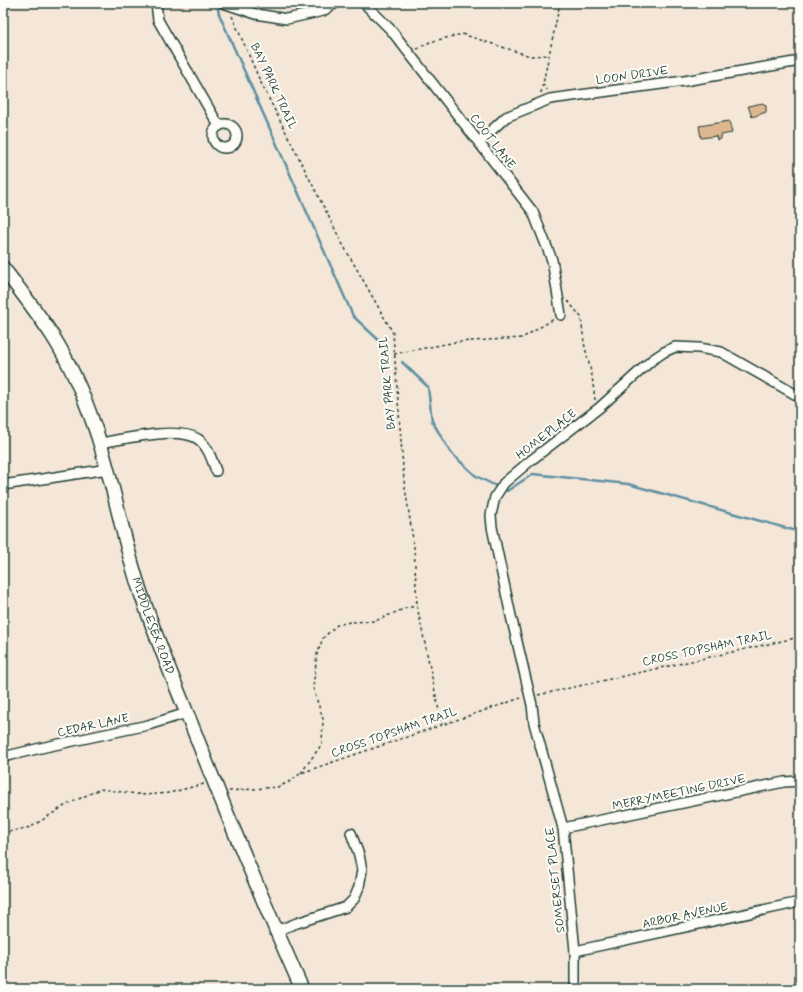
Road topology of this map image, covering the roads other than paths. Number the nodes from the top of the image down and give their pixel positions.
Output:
1 (156, 3) edge
2 (336, 3) edge
3 (364, 3) edge
4 (225, 4) edge
5 (800, 61) edge
6 (219, 126) dead end
7 (479, 142) junction
8 (3, 268) edge
9 (562, 315) road end
10 (800, 396) edge
11 (100, 443) junction
12 (108, 470) junction
13 (216, 471) dead end
14 (3, 485) edge
15 (186, 713) junction
16 (534, 723) joint
17 (3, 757) edge
18 (800, 781) edge
19 (563, 828) junction
20 (351, 833) dead end
21 (800, 902) edge
22 (276, 931) junction
23 (575, 951) junction
24 (302, 989) edge
25 (575, 989) edge

1 - 6 street
2 - 4 street
3 - 7 street, COOT LANE
5 - 7 street, LOON DRIVE
7 - 9 street, COOT LANE
8 - 11 main road, MIDDLESEX ROAD
10 - 16 street, HOMEPLACE
11 - 12 main road, MIDDLESEX ROAD
11 - 13 street
12 - 14 street
12 - 15 main road, MIDDLESEX ROAD
15 - 17 street, CEDAR LANE
15 - 22 main road, MIDDLESEX ROAD
16 - 19 street, SOMERSET PLACE
18 - 19 street, MERRYMEETING DRIVE
19 - 23 street, SOMERSET PLACE
20 - 22 street
21 - 23 street, ARBOR AVENUE
22 - 24 main road, MIDDLESEX ROAD
23 - 25 street, SOMERSET PLACE

